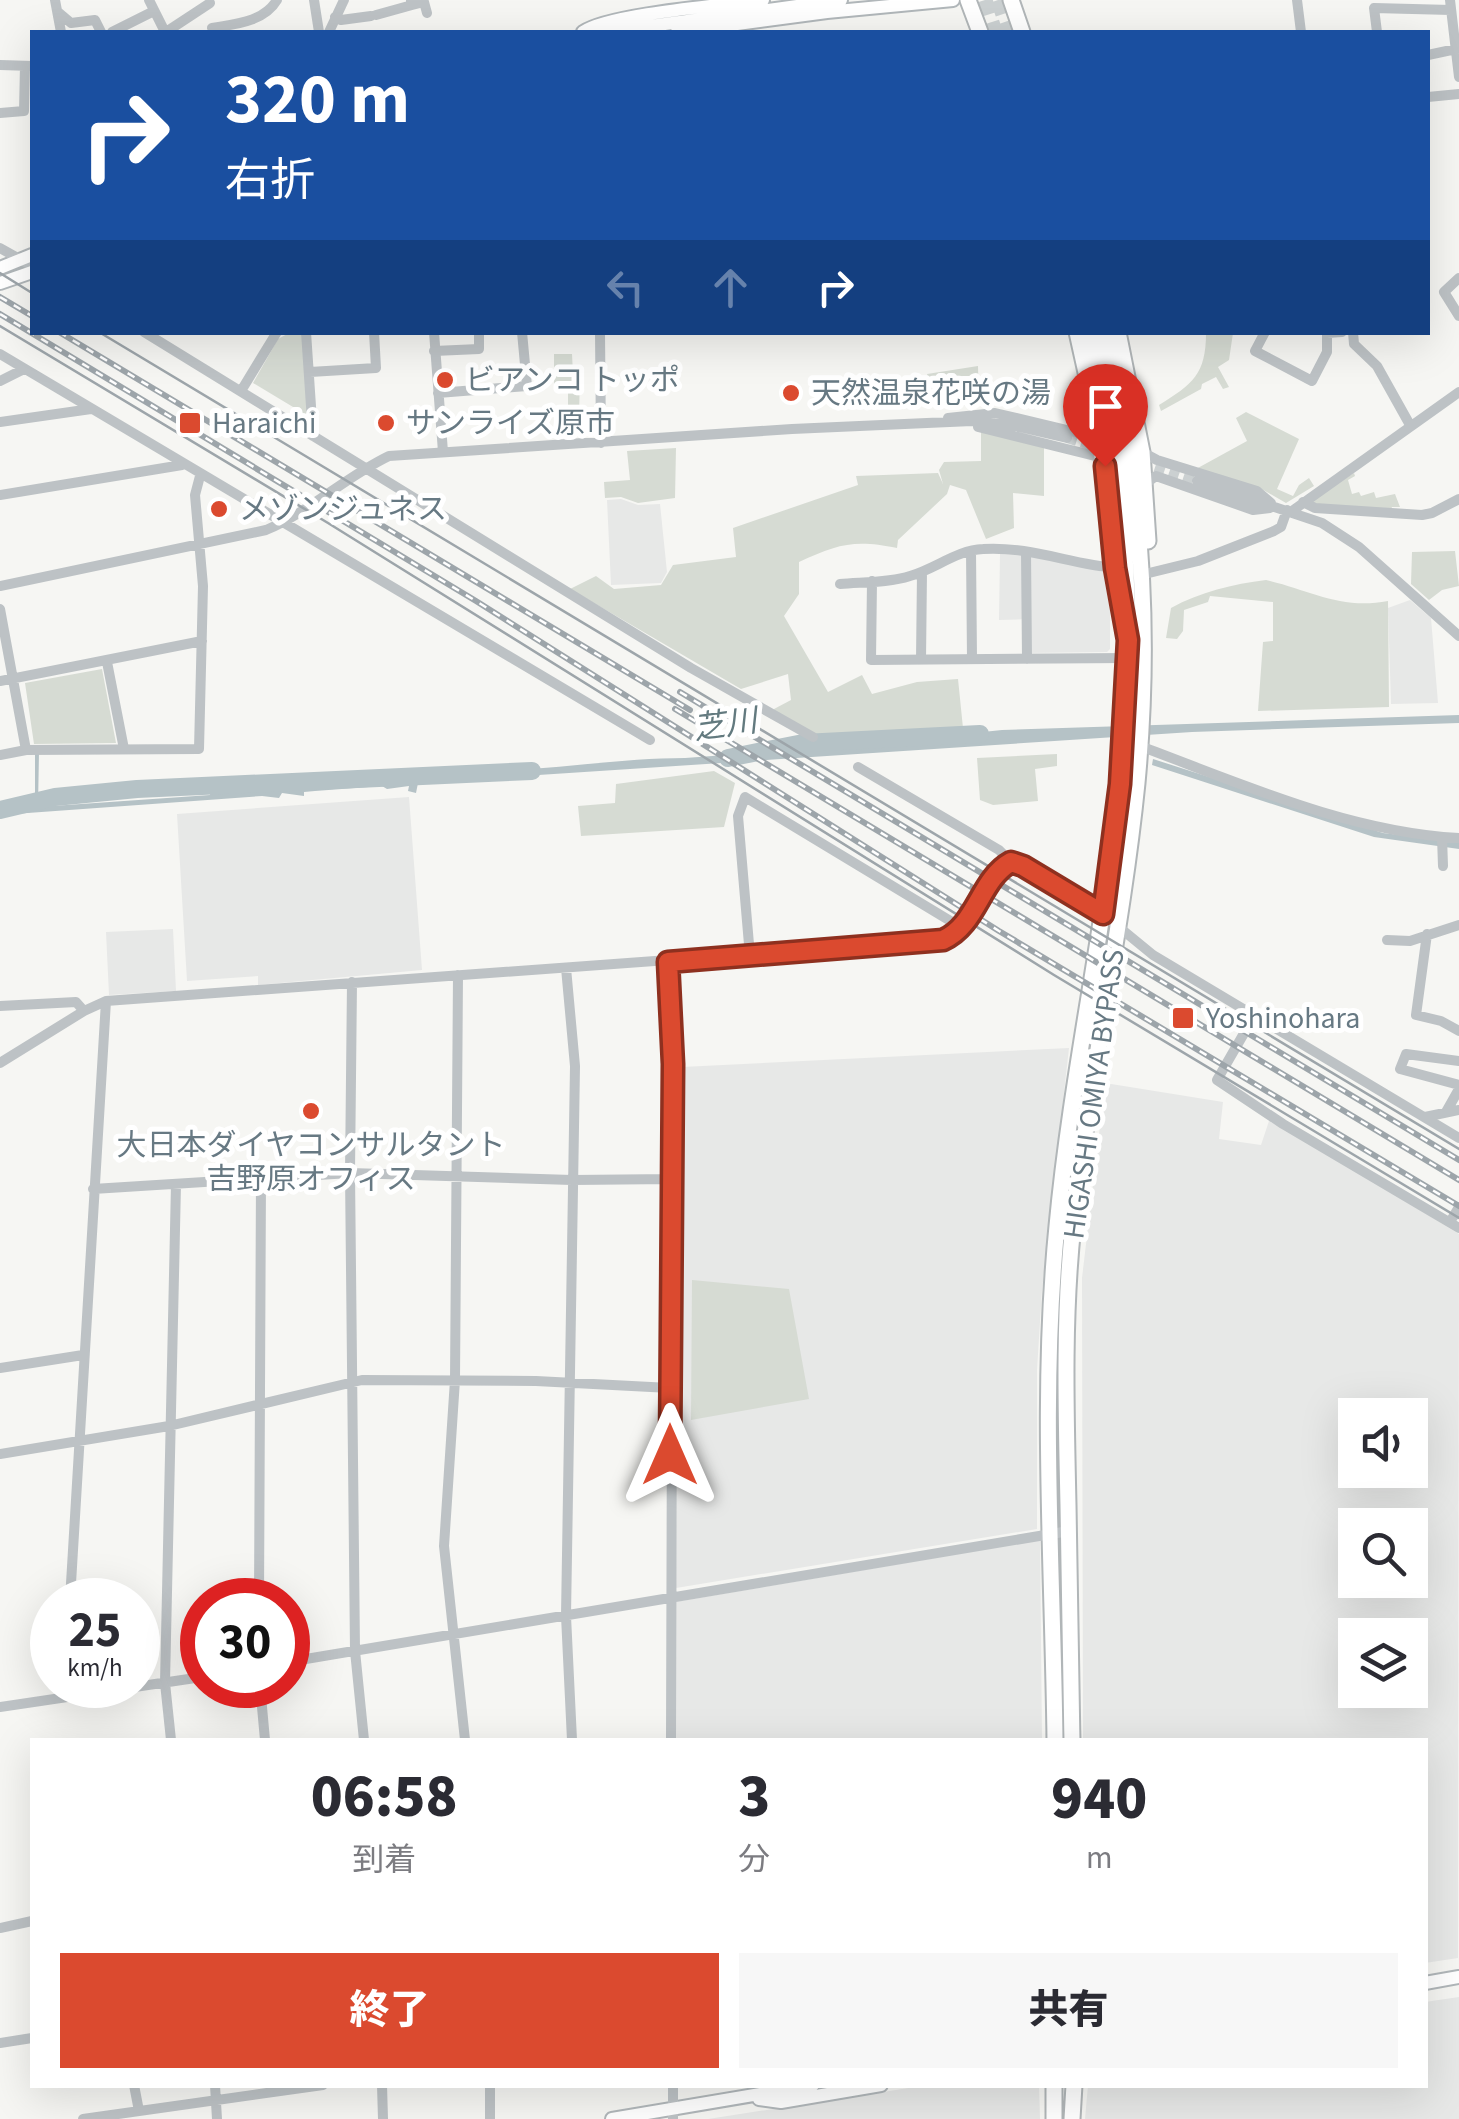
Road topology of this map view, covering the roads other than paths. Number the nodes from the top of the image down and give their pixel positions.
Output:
1 (277, 0) edge
2 (314, 0) edge
3 (344, 0) edge
4 (842, 0) edge
5 (953, 0) edge
6 (968, 0) edge
7 (1011, 0) edge
8 (1297, 0) edge
9 (209, 2) edge
10 (412, 2) edge
11 (764, 5) edge
12 (1451, 5) edge
13 (56, 6) edge
14 (151, 6) edge
15 (426, 13) dead end
16 (335, 18) junction
17 (100, 30) edge
18 (115, 30) edge
19 (165, 30) edge
20 (169, 30) edge
21 (212, 30) edge
22 (319, 30) edge
23 (329, 30) edge
24 (586, 30) edge
25 (618, 30) edge
26 (692, 30) edge
27 (979, 30) edge
28 (1021, 30) edge
29 (1301, 30) edge
30 (1376, 30) edge
31 (1457, 45) edge
32 (1430, 54) edge
33 (0, 65) edge
34 (29, 66) edge
35 (1459, 77) edge
36 (1459, 94) edge
37 (1430, 98) edge
38 (0, 114) edge
39 (0, 248) edge
40 (30, 263) edge
41 (0, 268) edge
42 (1459, 278) edge
43 (0, 283) edge
44 (1459, 316) edge
45 (149, 335) edge
46 (273, 335) edge
47 (306, 335) edge
48 (374, 335) edge
49 (434, 335) edge
50 (479, 335) edge
51 (522, 335) edge
52 (600, 335) edge
53 (1078, 335) edge
54 (1092, 335) edge
55 (1105, 335) edge
56 (1119, 335) edge
57 (1264, 335) edge
58 (1326, 335) edge
59 (1353, 335) edge
60 (434, 351) junction
61 (0, 354) edge
62 (24, 369) junction
63 (310, 372) junction
64 (0, 381) edge
65 (240, 391) junction
66 (1459, 392) edge
67 (438, 393) junction
68 (91, 409) junction
69 (0, 422) edge
70 (922, 423) junction
71 (1410, 425) junction
72 (1099, 431) junction
73 (313, 436) junction
74 (1067, 438) tunnel mouth
75 (602, 443) junction
76 (443, 452) junction
77 (1142, 452) junction
78 (183, 465) junction
79 (1105, 466) junction
80 (366, 468) junction
81 (200, 476) junction
82 (1196, 481) tunnel mouth
83 (1145, 484) junction
84 (0, 495) edge
85 (1459, 498) edge
86 (1303, 502) junction
87 (1285, 509) junction
88 (284, 522) junction
89 (199, 546) junction
90 (971, 551) junction
91 (1026, 552) junction
92 (1115, 568) junction
93 (922, 572) junction
94 (1149, 573) junction
95 (872, 581) junction
96 (840, 584) dead end
97 (0, 586) edge
98 (0, 609) edge
99 (1459, 636) edge
100 (1136, 640) junction
101 (202, 641) junction
102 (1128, 658) junction
103 (972, 659) junction
104 (1027, 659) junction
105 (921, 660) junction
106 (107, 662) junction
107 (6, 679) edge
108 (1134, 715) junction
109 (813, 737) dead end
110 (650, 740) dead end
111 (1132, 747) junction
112 (124, 749) junction
113 (26, 750) junction
114 (0, 755) edge
115 (858, 766) dead end
116 (1442, 837) junction
117 (1459, 838) edge
118 (1011, 862) junction
119 (1443, 866) dead end
120 (1103, 914) junction
121 (1459, 924) edge
122 (962, 928) junction
123 (1118, 928) junction
124 (1426, 934) junction
125 (1387, 940) dead end
126 (750, 956) junction
127 (668, 962) junction
128 (566, 968) junction
129 (458, 975) junction
130 (352, 982) junction
131 (106, 1002) junction
132 (0, 1006) edge
133 (84, 1011) junction
134 (1254, 1016) junction
135 (1459, 1032) edge
136 (1459, 1061) edge
137 (0, 1063) edge
138 (1459, 1087) edge
139 (1459, 1110) edge
140 (1446, 1112) junction
141 (1425, 1117) junction
142 (1459, 1138) edge
143 (350, 1173) junction
144 (456, 1176) junction
145 (262, 1178) junction
146 (672, 1179) junction
147 (572, 1180) junction
148 (176, 1184) junction
149 (93, 1189) junction
150 (1459, 1207) edge
151 (1454, 1225) edge
152 (84, 1355) junction
153 (0, 1368) edge
154 (455, 1380) junction
155 (352, 1382) junction
156 (568, 1382) junction
157 (670, 1388) junction
158 (261, 1405) junction
159 (169, 1426) junction
160 (78, 1442) junction
161 (0, 1454) edge
162 (1060, 1532) junction
163 (71, 1578) edge
164 (259, 1578) edge
165 (670, 1598) junction
166 (566, 1616) junction
167 (454, 1635) junction
168 (354, 1652) junction
169 (310, 1659) edge
170 (180, 1680) edge
171 (165, 1683) junction
172 (160, 1684) edge
173 (30, 1703) edge
174 (0, 1707) edge
175 (263, 1708) edge
176 (172, 1738) edge
177 (266, 1738) edge
178 (364, 1738) edge
179 (465, 1738) edge
180 (572, 1738) edge
181 (671, 1738) edge
182 (1055, 1738) edge
183 (1072, 1738) edge
184 (30, 1921) edge
185 (0, 1928) edge
186 (1459, 1977) edge
187 (1428, 1982) edge
188 (30, 2038) edge
189 (0, 2043) edge
190 (135, 2088) edge
191 (214, 2088) edge
192 (289, 2088) edge
193 (382, 2088) edge
194 (490, 2088) edge
195 (673, 2088) edge
196 (761, 2088) edge
197 (797, 2088) edge
198 (863, 2088) edge
199 (1054, 2088) edge
200 (1074, 2088) edge
201 (742, 2098) junction
202 (216, 2100) junction
203 (140, 2111) junction
204 (673, 2114) edge
205 (82, 2119) edge
206 (218, 2119) edge
207 (383, 2119) edge
208 (490, 2119) edge
209 (612, 2119) edge
210 (1054, 2119) edge
211 (1072, 2119) edge

1 - 21 street
2 - 22 street
3 - 16 street
4 - 11 main road
5 - 26 main road
6 - 27 highway
7 - 28 highway
8 - 29 street
9 - 20 street
9 - 21 street
10 - 15 street
10 - 16 street
11 - 24 main road
11 - 25 main road
12 - 30 street
12 - 31 street
13 - 17 street
14 - 18 street
14 - 19 street
16 - 23 street
31 - 32 street
31 - 35 street
33 - 34 street
34 - 38 street
36 - 37 street
39 - 40 street
40 - 41 main road
40 - 43 main road
42 - 44 street
45 - 65 street
46 - 65 street
47 - 63 street
48 - 63 street
49 - 60 street
50 - 60 street
51 - 67 street
52 - 75 street
53 - 72 highway
54 - 100 highway, HIGASHI OMIYA BYPASS
55 - 100 highway, HIGASHI OMIYA BYPASS
56 - 77 highway
57 - 58 street
59 - 71 street
60 - 67 street
61 - 62 street
62 - 64 street
62 - 68 street
63 - 73 street
65 - 73 street
66 - 71 street
67 - 76 street
68 - 69 street
68 - 78 street
70 - 72 street
70 - 74 street
70 - 75 street
70 - 79 street
71 - 86 street
72 - 79 highway
73 - 80 street
75 - 76 street
76 - 80 street
77 - 83 highway
77 - 87 street
78 - 81 street
78 - 84 street
79 - 92 highway
80 - 88 street
80 - 109 street
81 - 88 street
81 - 89 street
82 - 87 street
83 - 87 street
83 - 94 highway
85 - 86 street
86 - 87 street
87 - 94 street
87 - 99 street
88 - 89 street
88 - 110 street
89 - 97 street
89 - 101 street
90 - 91 street
90 - 93 street
90 - 103 street
91 - 92 street
91 - 104 street
92 - 100 highway
93 - 95 street
93 - 105 street
94 - 100 highway
95 - 96 street
95 - 105 street
98 - 107 street
100 - 102 highway, HIGASHI OMIYA BYPASS
100 - 108 highway, HIGASHI OMIYA BYPASS
101 - 106 street
101 - 112 street
102 - 104 street
102 - 108 highway, HIGASHI OMIYA BYPASS
103 - 104 street
103 - 105 street
106 - 107 street
106 - 112 street
107 - 113 street
108 - 111 highway, HIGASHI OMIYA BYPASS
111 - 116 street
111 - 120 highway, HIGASHI OMIYA BYPASS
111 - 123 highway, HIGASHI OMIYA BYPASS
112 - 113 street
113 - 114 street
115 - 118 street
116 - 117 street
116 - 119 street
118 - 120 street
118 - 122 street
120 - 123 street
120 - 162 highway, HIGASHI OMIYA BYPASS
121 - 124 street
122 - 126 street
122 - 126 street
123 - 134 street
123 - 162 highway, HIGASHI OMIYA BYPASS
124 - 125 street
124 - 135 street
126 - 127 street
127 - 128 street
127 - 146 street
128 - 129 street
128 - 147 street
129 - 130 street
129 - 144 street
130 - 131 street
130 - 143 street
131 - 133 street
131 - 149 street
132 - 133 street
133 - 137 street
134 - 141 street
134 - 151 street
136 - 138 street
138 - 140 street
139 - 140 street
140 - 141 street
141 - 142 street
143 - 144 street
143 - 145 street
143 - 155 street
144 - 147 street
144 - 154 street
145 - 148 street
145 - 158 street
146 - 147 street
146 - 157 street
147 - 156 street
148 - 149 street
148 - 159 street
149 - 152 street
150 - 151 street
152 - 153 street
152 - 160 street
154 - 155 street
154 - 156 street
154 - 167 street
155 - 158 street
155 - 168 street
156 - 157 street
156 - 166 street
157 - 165 street
158 - 159 street
158 - 164 street
159 - 160 street
159 - 171 street
160 - 161 street
160 - 163 street
162 - 165 street
162 - 182 highway, HIGASHI OMIYA BYPASS
162 - 183 highway, HIGASHI OMIYA BYPASS
165 - 166 street
165 - 181 street
166 - 167 street
166 - 180 street
167 - 168 street
167 - 179 street
168 - 169 street
168 - 178 street
170 - 171 street
171 - 172 street
171 - 176 street
173 - 174 street
175 - 177 street
184 - 185 street
186 - 187 main road
188 - 189 street
190 - 203 street
191 - 202 street
192 - 202 street
193 - 207 street
194 - 208 street
195 - 204 street
196 - 201 main road
197 - 201 main road
198 - 201 main road
199 - 210 highway
200 - 211 highway
201 - 204 main road
202 - 203 street
202 - 206 street
203 - 205 street
204 - 209 main road

